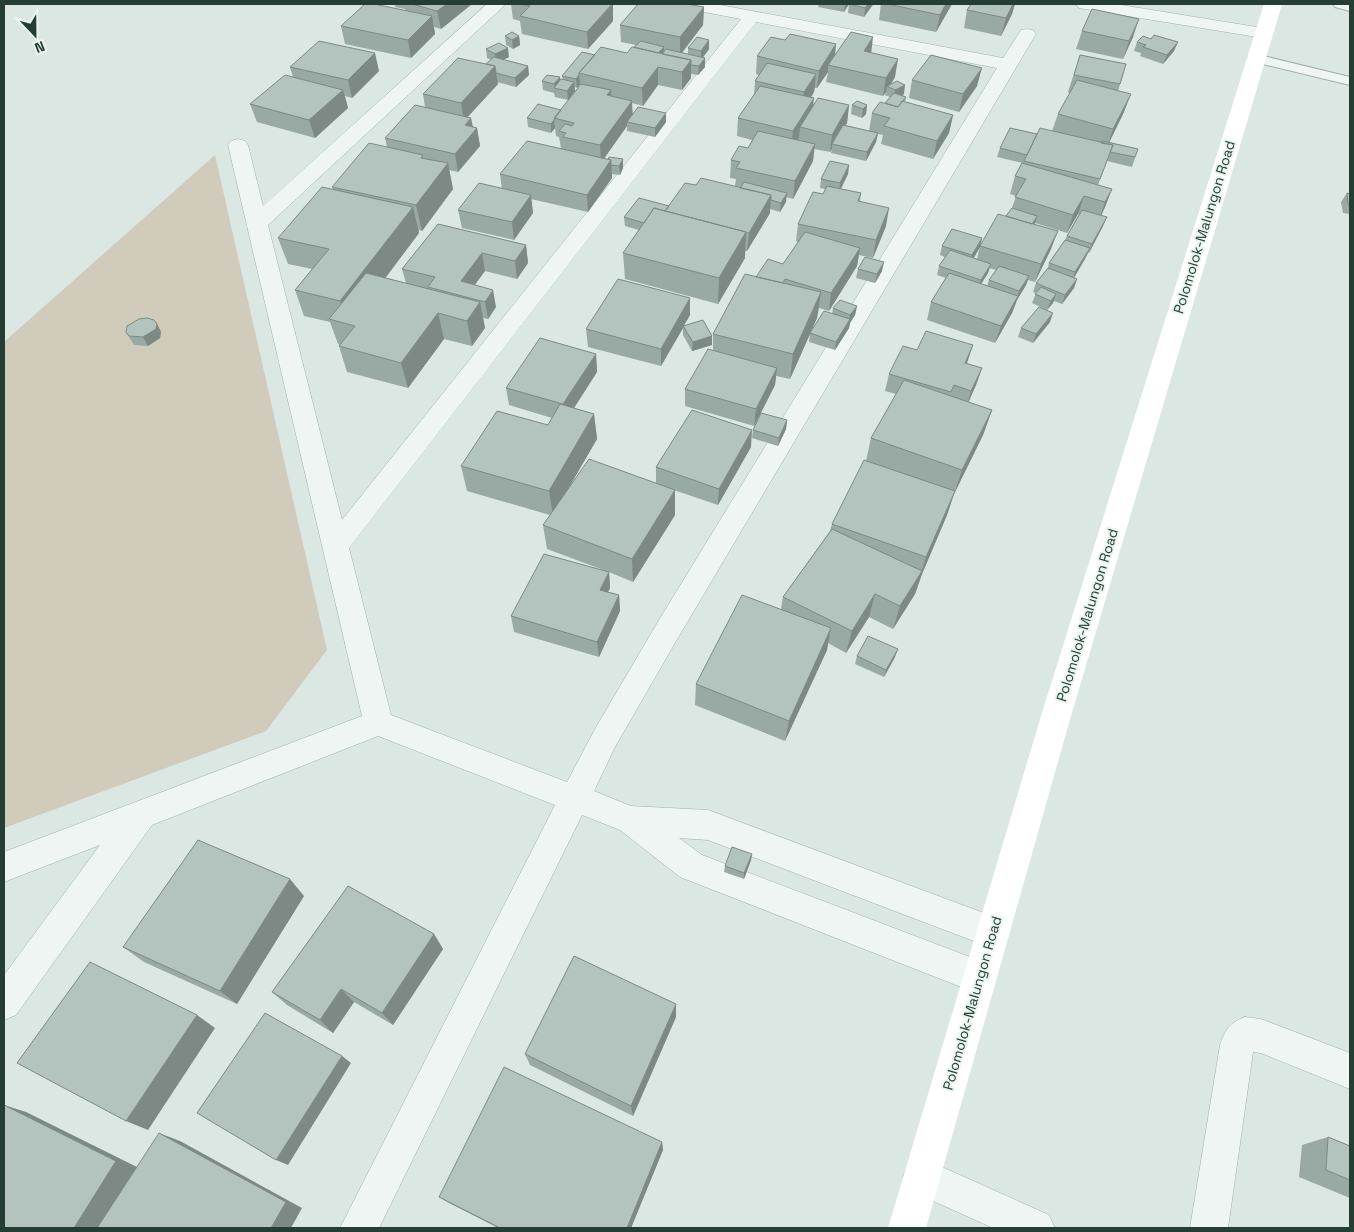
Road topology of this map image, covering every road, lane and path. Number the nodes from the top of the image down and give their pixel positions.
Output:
1 (497, 4) edge
2 (689, 4) edge
3 (1085, 4) edge
4 (1273, 4) edge
5 (1340, 4) edge
6 (1350, 7) edge
7 (752, 16) junction
8 (1027, 34) dead end
9 (1259, 46) junction
10 (1009, 65) junction
11 (1350, 81) edge
12 (238, 145) dead end
13 (257, 223) junction
14 (335, 547) junction
15 (378, 723) junction
16 (574, 798) junction
17 (141, 814) junction
18 (631, 820) junction
19 (4, 867) edge
20 (992, 932) junction
21 (979, 977) junction
22 (4, 1003) edge
23 (1350, 1071) edge
24 (922, 1177) junction
25 (359, 1228) edge
26 (908, 1228) edge
27 (1036, 1228) edge
28 (1209, 1228) edge

1 - 13 street
2 - 7 street
3 - 9 street
4 - 9 main road, Polomolok-Malungon Road
5 - 6 lane
7 - 10 street
7 - 14 street
8 - 10 street
9 - 11 lane
9 - 20 main road, Polomolok-Malungon Road
10 - 16 street
12 - 13 street
13 - 14 street
14 - 15 street
15 - 16 street
15 - 17 street
16 - 18 street
16 - 25 street
17 - 19 street
17 - 22 street
18 - 20 street
18 - 21 street
20 - 21 main road, Polomolok-Malungon Road
21 - 24 main road, Polomolok-Malungon Road
23 - 28 street
24 - 26 main road, Polomolok-Malungon Road
24 - 27 street

